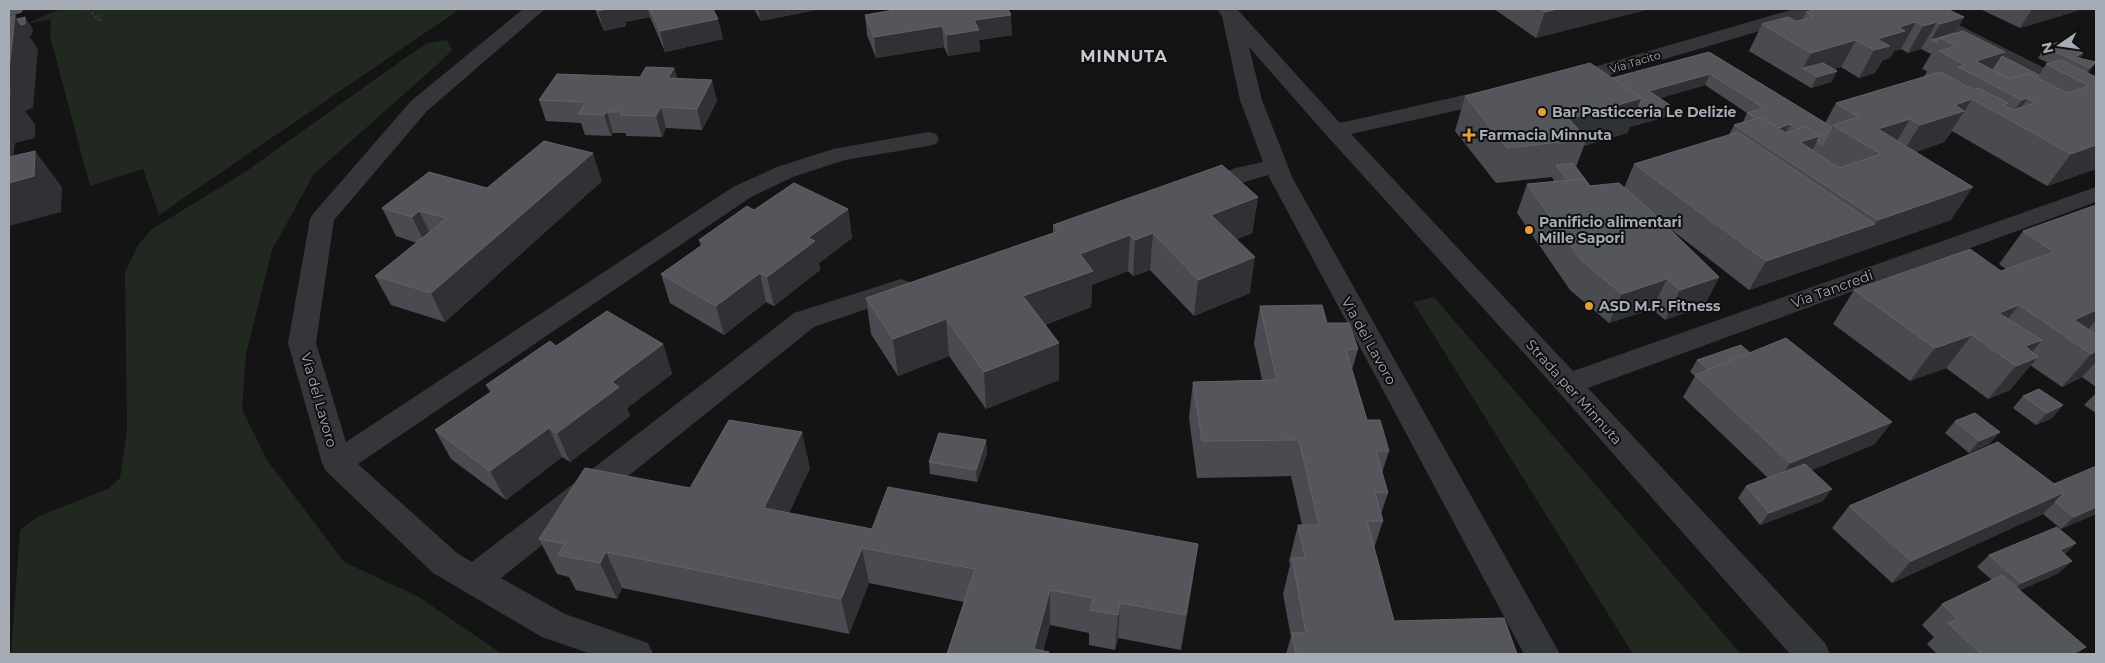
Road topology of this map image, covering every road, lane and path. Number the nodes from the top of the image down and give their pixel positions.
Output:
1 (14, 9) edge
2 (88, 9) edge
3 (534, 9) edge
4 (1814, 9) edge
5 (1912, 9) edge
6 (9, 10) edge
7 (1229, 11) edge
8 (102, 22) dead end
9 (1543, 85) edge
10 (1515, 91) edge
11 (2096, 102) edge
12 (1335, 131) junction
13 (928, 139) dead end
14 (1276, 166) junction
15 (2096, 194) edge
16 (1179, 195) edge
17 (926, 279) edge
18 (1568, 384) junction
19 (337, 462) junction
20 (474, 580) junction
21 (635, 654) edge
22 (1542, 654) edge
23 (1812, 654) edge

1 - 6 main road
2 - 8 path
3 - 19 street, Via del Lavoro
4 - 9 street, Via Tacito
5 - 11 street
7 - 12 street, Via del Lavoro
7 - 14 street, Via del Lavoro
10 - 12 street
12 - 18 street, Strada per Minnuta
13 - 19 street
14 - 16 street
14 - 22 street, Via del Lavoro
15 - 18 street, Via Tancredi
17 - 20 street
18 - 23 street, Strada per Minnuta
19 - 20 street, Via del Lavoro
20 - 21 street, Via del Lavoro

